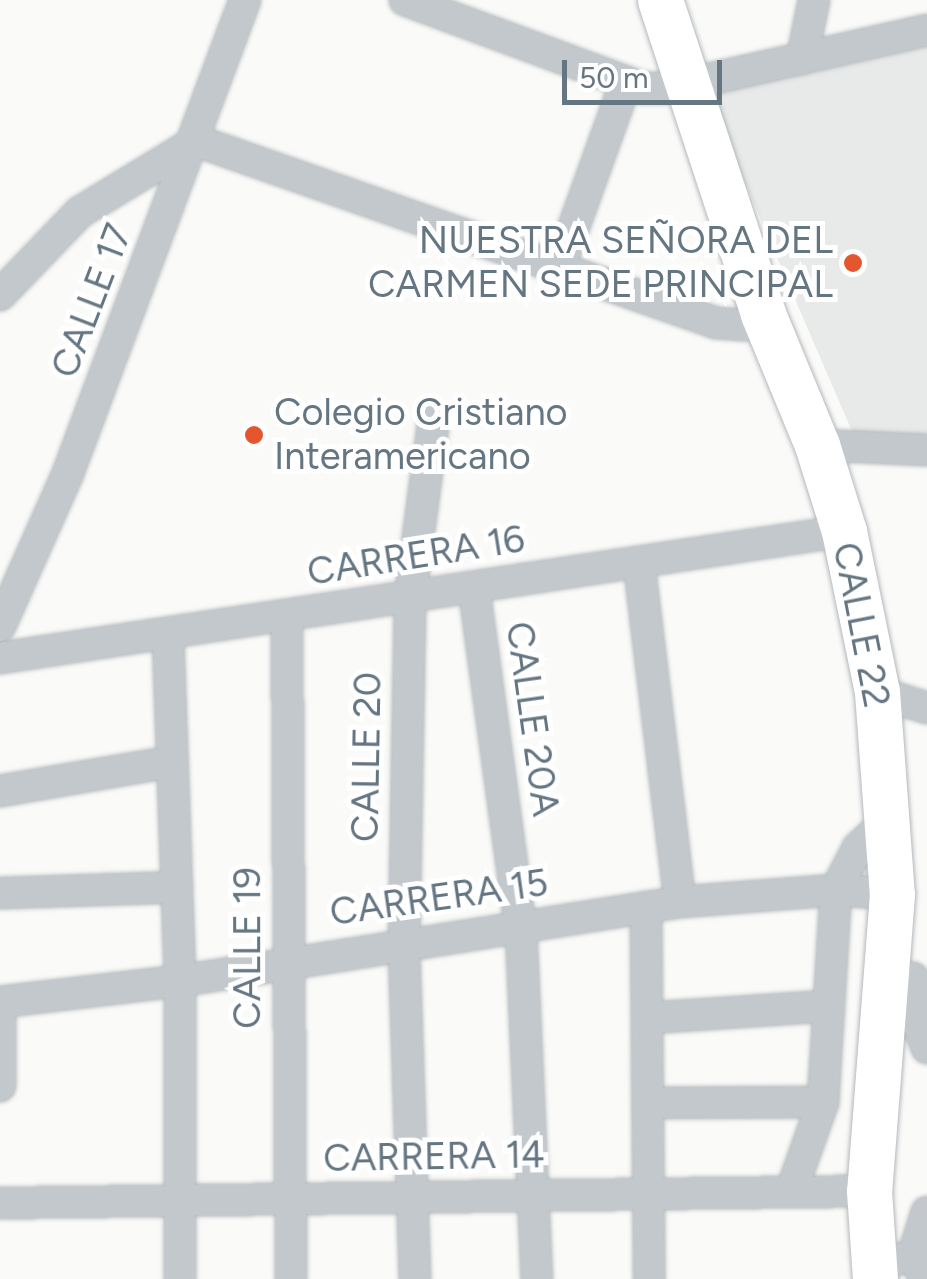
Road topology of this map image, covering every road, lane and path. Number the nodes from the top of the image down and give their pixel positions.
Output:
1 (245, 0) edge
2 (405, 0) edge
3 (490, 0) edge
4 (660, 0) edge
5 (814, 0) edge
6 (479, 29) junction
7 (927, 30) edge
8 (802, 59) junction
9 (689, 80) junction
10 (626, 82) junction
11 (198, 141) junction
12 (559, 268) junction
13 (0, 295) edge
14 (763, 314) junction
15 (434, 419) dead end
16 (817, 445) junction
17 (927, 450) edge
18 (844, 532) junction
19 (639, 562) junction
20 (474, 588) junction
21 (410, 598) junction
22 (286, 616) junction
23 (0, 626) edge
24 (168, 635) junction
25 (0, 658) edge
26 (877, 692) junction
27 (927, 708) edge
28 (168, 762) junction
29 (0, 792) edge
30 (890, 818) junction
31 (177, 887) junction
32 (836, 890) junction
33 (0, 893) edge
34 (892, 894) junction
35 (680, 902) junction
36 (646, 907) junction
37 (520, 929) junction
38 (404, 947) junction
39 (287, 960) junction
40 (909, 978) edge
41 (180, 981) junction
42 (0, 1002) edge
43 (829, 1006) junction
44 (648, 1018) junction
45 (927, 1048) edge
46 (0, 1086) edge
47 (823, 1102) junction
48 (651, 1103) junction
49 (869, 1191) junction
50 (791, 1192) junction
51 (645, 1194) junction
52 (534, 1196) junction
53 (415, 1197) junction
54 (290, 1199) junction
55 (181, 1200) junction
56 (0, 1203) edge
57 (927, 1212) edge
58 (897, 1270) edge
59 (180, 1279) edge
60 (291, 1279) edge
61 (415, 1279) edge
62 (536, 1279) edge
63 (648, 1279) edge

1 - 11 street, CALLE 17
2 - 6 street
3 - 6 street
4 - 9 highway, CALLE 22
5 - 8 street
6 - 10 street
7 - 8 street
8 - 9 street
9 - 10 street
9 - 14 highway, CALLE 22
10 - 12 street
11 - 12 street
11 - 13 street
11 - 23 street, CALLE 17
12 - 14 street
14 - 16 highway, CALLE 22
15 - 21 street, CALLE 20
16 - 17 street
16 - 18 highway, CALLE 22
18 - 19 street, CARRERA 16
18 - 26 highway, CALLE 22
19 - 20 street, CARRERA 16
19 - 35 street
20 - 21 street, CARRERA 16
20 - 37 street, CALLE 20A
21 - 22 street, CARRERA 16
21 - 38 street, CALLE 20
22 - 24 street, CARRERA 16
22 - 39 street, CALLE 19
24 - 25 street, CARRERA 16
24 - 28 street
26 - 27 street
26 - 30 highway, CALLE 22
28 - 29 street
28 - 31 street
30 - 32 street
30 - 34 highway, CALLE 22
31 - 33 street
31 - 41 street
32 - 34 street, CARRERA 15
32 - 35 street, CARRERA 15
32 - 43 street
34 - 40 highway, CALLE 22
35 - 36 street, CARRERA 15
36 - 37 street, CARRERA 15
36 - 44 street
37 - 38 street, CARRERA 15
37 - 52 street, CALLE 20A
38 - 39 street, CARRERA 15
38 - 53 street, CALLE 20
39 - 41 street, CARRERA 15
39 - 54 street, CALLE 19
40 - 45 street
40 - 49 highway, CALLE 22
41 - 42 street, CARRERA 15
41 - 55 street
42 - 46 street
43 - 44 street
43 - 47 street
44 - 48 street
47 - 48 street
47 - 50 street
48 - 51 street
49 - 50 street, CARRERA 14
49 - 58 highway, CALLE 22
50 - 51 street, CARRERA 14
51 - 52 street, CARRERA 14
51 - 63 street
52 - 53 street, CARRERA 14
52 - 62 street, CALLE 20A
53 - 54 street, CARRERA 14
53 - 61 street, CALLE 20
54 - 55 street, CARRERA 14
54 - 60 street, CALLE 19
55 - 56 street, CARRERA 14
55 - 59 street
57 - 58 street

